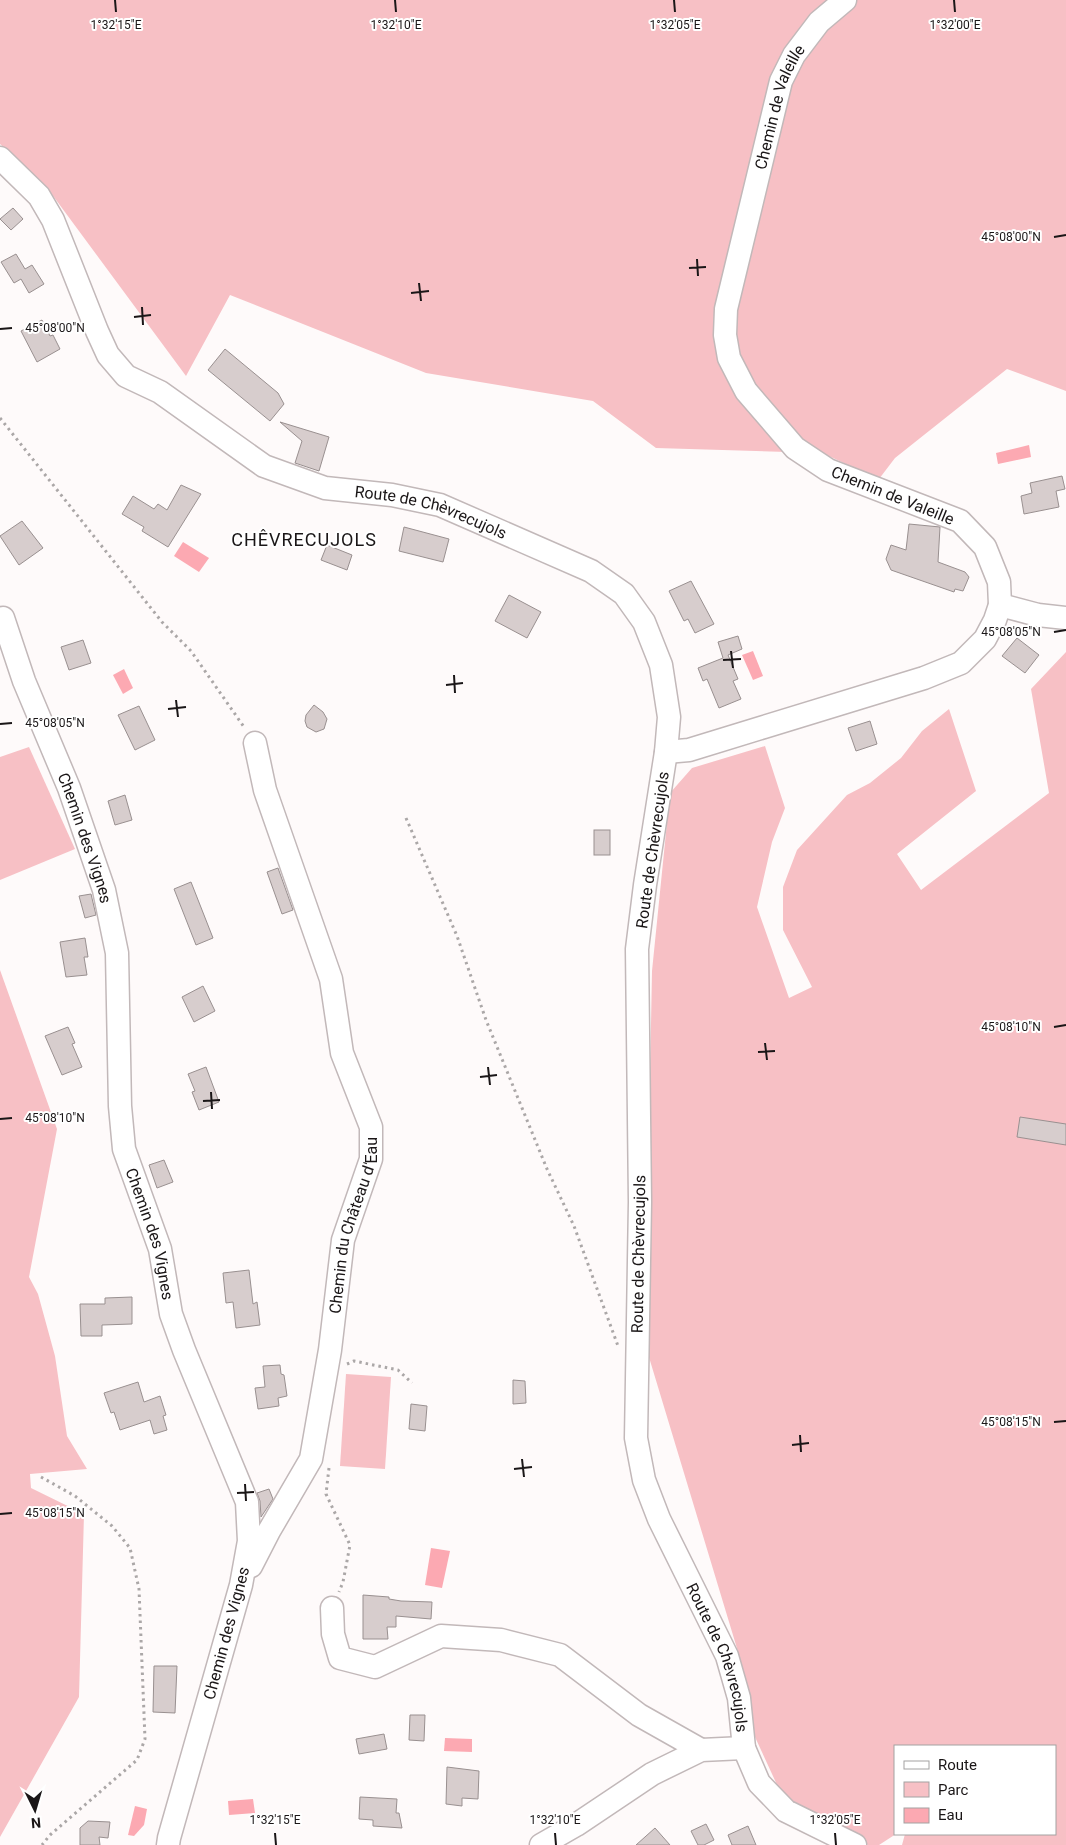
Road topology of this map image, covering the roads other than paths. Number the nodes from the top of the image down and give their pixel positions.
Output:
1 (845, 0) edge
2 (0, 158) edge
3 (1000, 605) junction
4 (3, 618) dead end
5 (1066, 618) edge
6 (255, 743) road end
7 (666, 752) junction
8 (242, 1585) junction
9 (332, 1608) road end
10 (744, 1748) junction
11 (700, 1750) junction
12 (168, 1845) edge
13 (541, 1845) edge
14 (855, 1845) edge

1 - 3 street, Chemin de Valeille
2 - 7 street, Route de Chèvrecujols
3 - 5 street
3 - 7 street, Chemin de Valeille
4 - 8 street, Chemin des Vignes
6 - 8 street, Chemin du Château d'Eau
7 - 10 street, Route de Chèvrecujols
8 - 12 street, Chemin des Vignes
9 - 11 street
10 - 11 street
10 - 14 street, Route de Chèvrecujols
11 - 13 street

